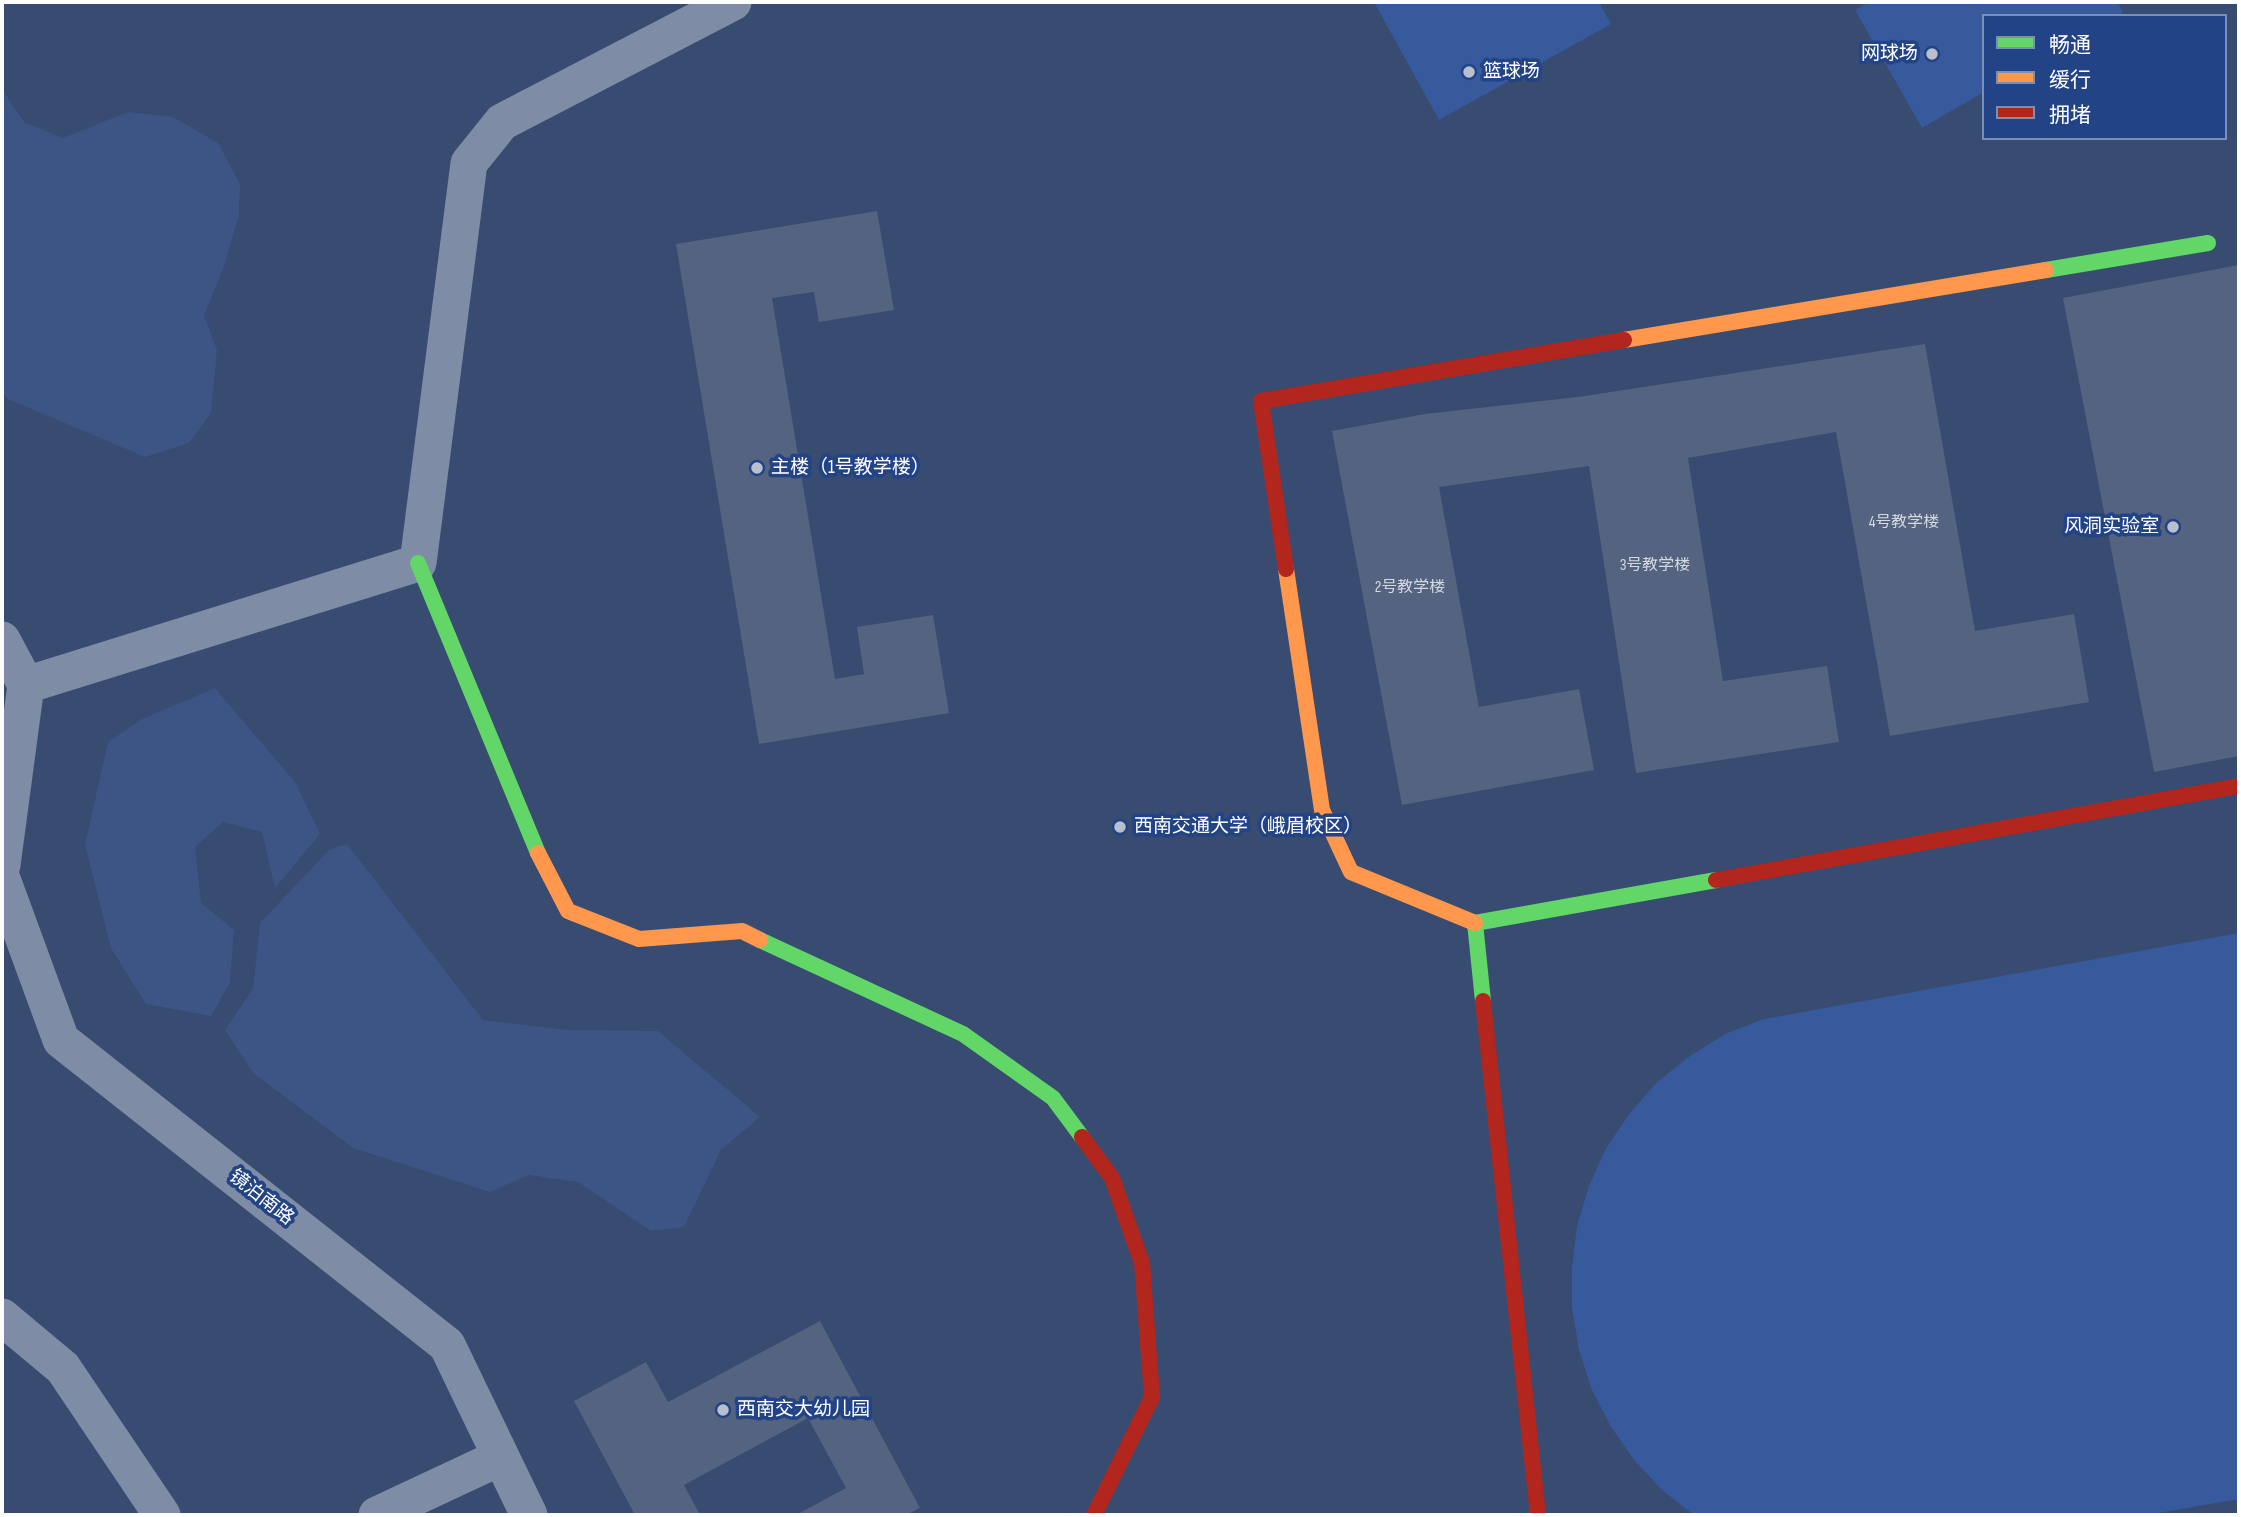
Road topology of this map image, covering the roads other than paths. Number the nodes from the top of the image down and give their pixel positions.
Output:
1 (733, 2) edge
2 (2208, 243) dead end
3 (418, 564) junction
4 (2, 640) edge
5 (26, 685) junction
6 (2239, 786) edge
7 (2, 865) edge
8 (2, 879) edge
9 (1475, 923) junction
10 (2, 1317) edge
11 (501, 1457) junction
12 (162, 1515) edge
13 (377, 1515) edge
14 (529, 1515) edge
15 (1094, 1515) edge
16 (1538, 1515) edge

1 - 3 street
2 - 9 street
3 - 5 street
3 - 15 street
4 - 5 street
5 - 7 street
6 - 9 street
8 - 11 street, 镜泊南路
9 - 16 street
10 - 12 street
11 - 13 street
11 - 14 street, 镜泊南路

